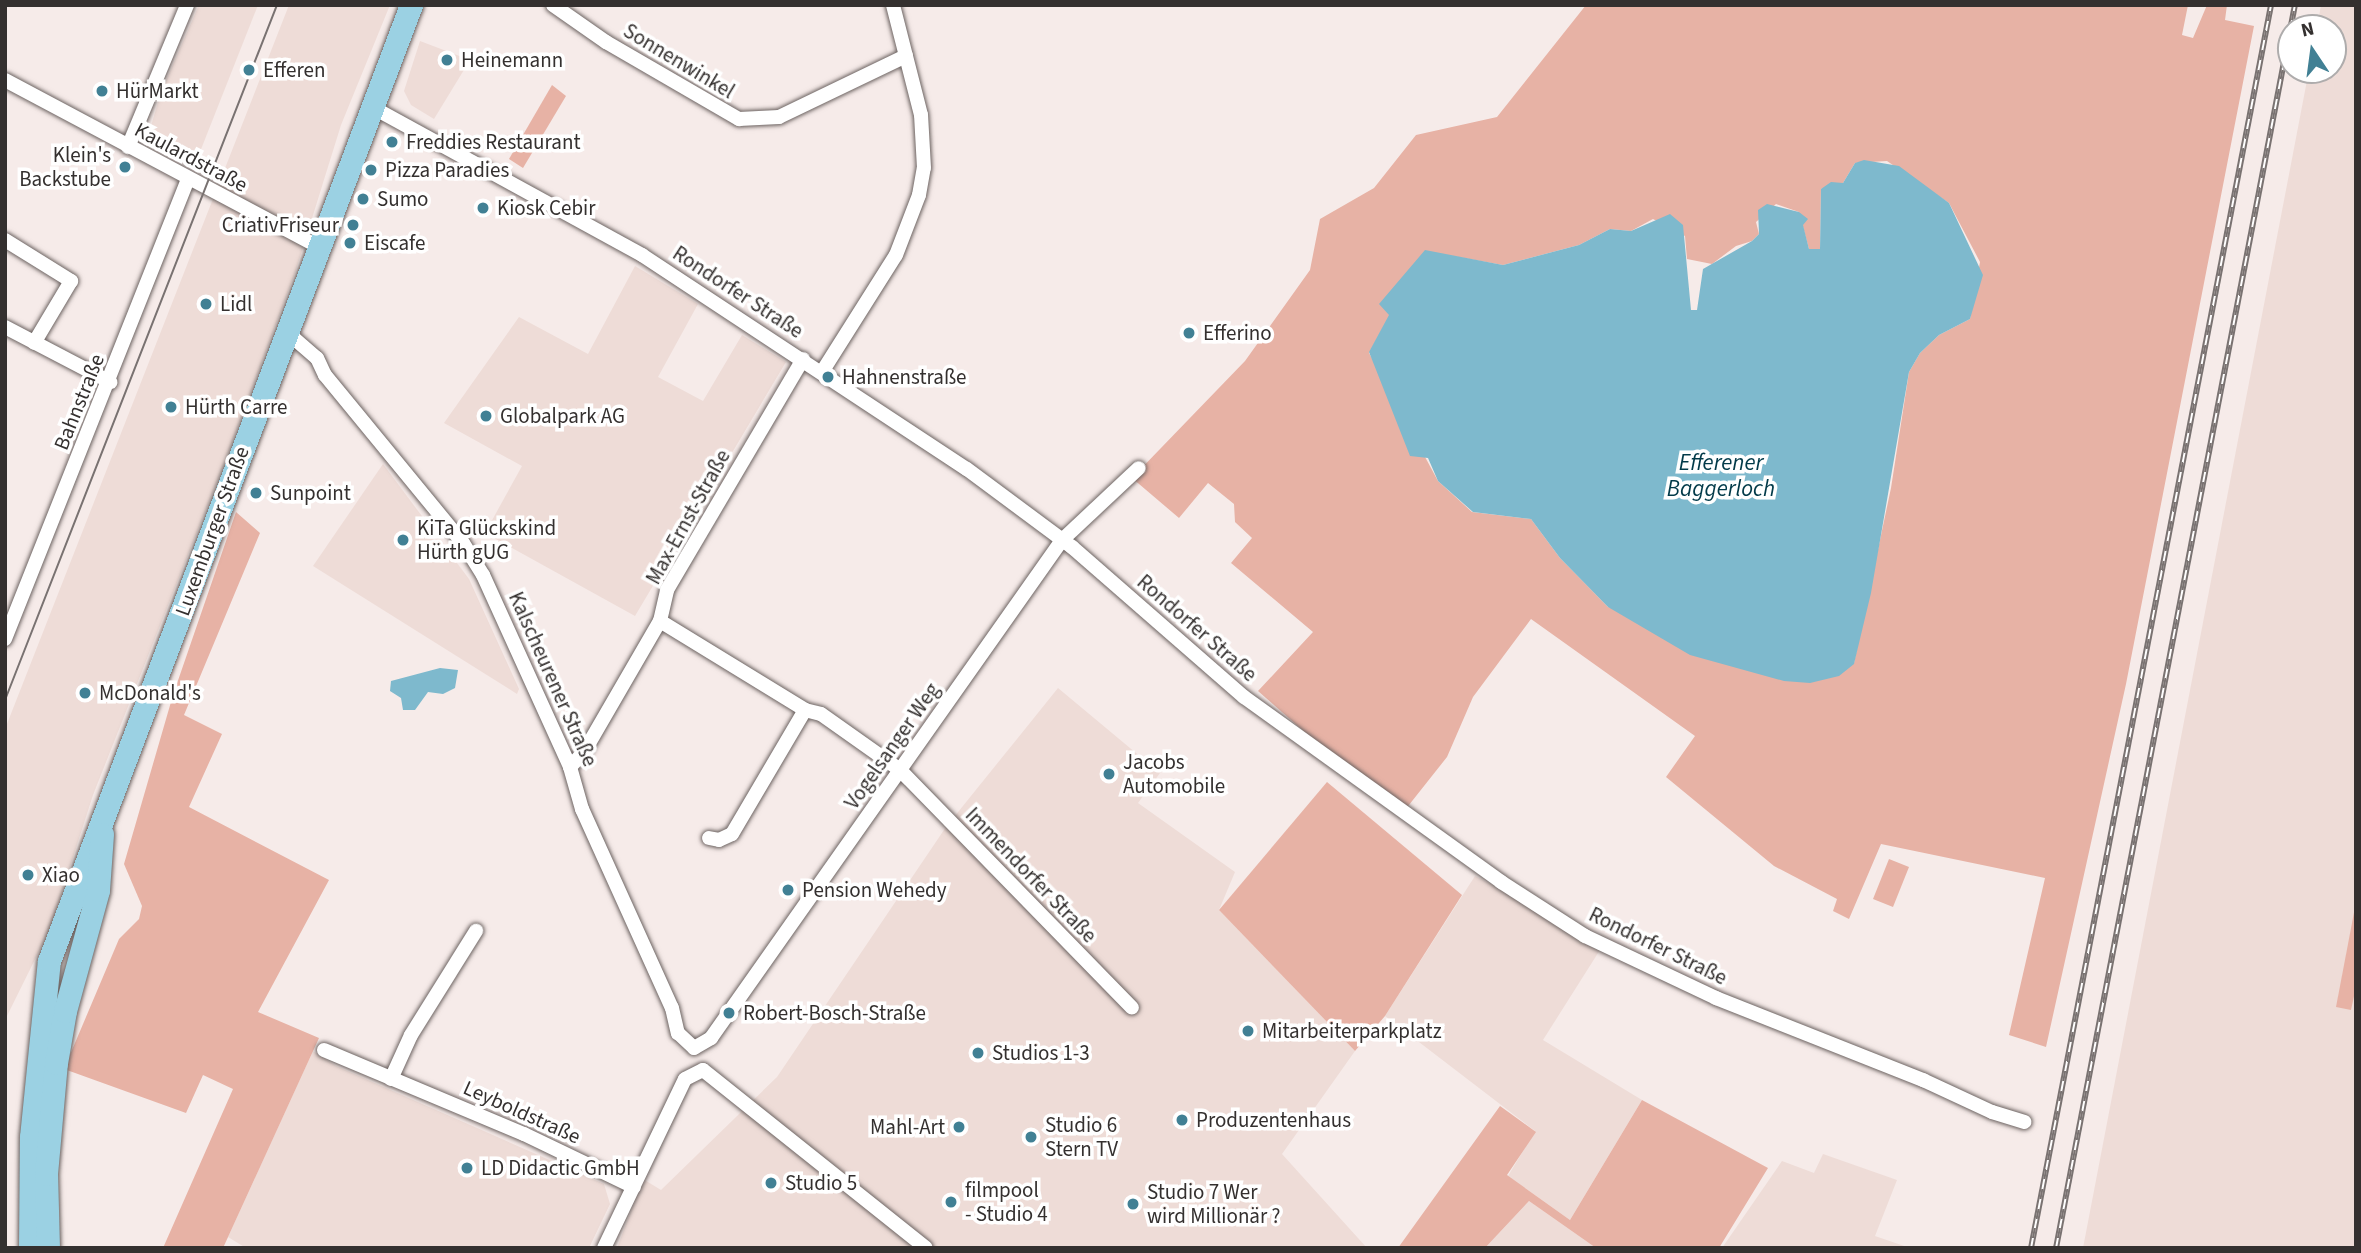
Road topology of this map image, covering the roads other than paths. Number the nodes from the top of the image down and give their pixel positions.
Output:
1 (187, 5) edge
2 (411, 5) edge
3 (553, 5) edge
4 (893, 5) edge
5 (906, 56) junction
6 (5, 80) edge
7 (372, 107) junction
8 (128, 146) junction
9 (188, 180) junction
10 (5, 240) edge
11 (321, 248) junction
12 (5, 327) edge
13 (289, 334) junction
14 (34, 343) junction
15 (803, 359) junction
16 (822, 372) junction
17 (110, 382) junction
18 (1139, 468) dead end
19 (1062, 540) junction
20 (660, 621) junction
21 (5, 639) edge
22 (805, 709) junction
23 (570, 767) junction
24 (900, 770) junction
25 (105, 817) junction
26 (709, 838) dead end
27 (476, 931) dead end
28 (1132, 1008) dead end
29 (687, 1046) joint
30 (324, 1050) dead end
31 (391, 1079) junction
32 (2025, 1122) dead end
33 (635, 1187) junction
34 (30, 1248) edge
35 (47, 1248) edge
36 (604, 1248) edge
37 (926, 1248) edge

1 - 8 street
2 - 7 main road, Luxemburger Straße
3 - 5 street, Sonnenwinkel
4 - 5 street
5 - 16 street
6 - 8 street, Kaulardstraße
7 - 11 main road, Luxemburger Straße
7 - 15 street, Rondorfer Straße
8 - 9 street, Kaulardstraße
9 - 11 street, Kaulardstraße
9 - 17 street, Bahnstraße
10 - 14 street
11 - 13 main road, Luxemburger Straße
12 - 14 street
13 - 23 street, Kalscheurener Straße
13 - 25 main road, Luxemburger Straße
14 - 17 street
15 - 16 street, Rondorfer Straße
15 - 20 street, Max-Ernst-Straße
16 - 19 street, Rondorfer Straße
17 - 21 street, Bahnstraße
18 - 19 street, Vogelsanger Weg
19 - 24 street, Vogelsanger Weg
19 - 32 street, Rondorfer Straße
20 - 22 street, Immendorfer Straße
20 - 23 street, Max-Ernst-Straße
22 - 24 street, Immendorfer Straße
22 - 26 street
23 - 29 street, Kalscheurener Straße
24 - 28 street, Immendorfer Straße
24 - 29 street, Vogelsanger Weg
25 - 34 main road, Luxemburger Straße
25 - 35 main road
27 - 31 street
30 - 31 street, Leyboldstraße
31 - 33 street, Leyboldstraße
33 - 36 street
33 - 37 street

